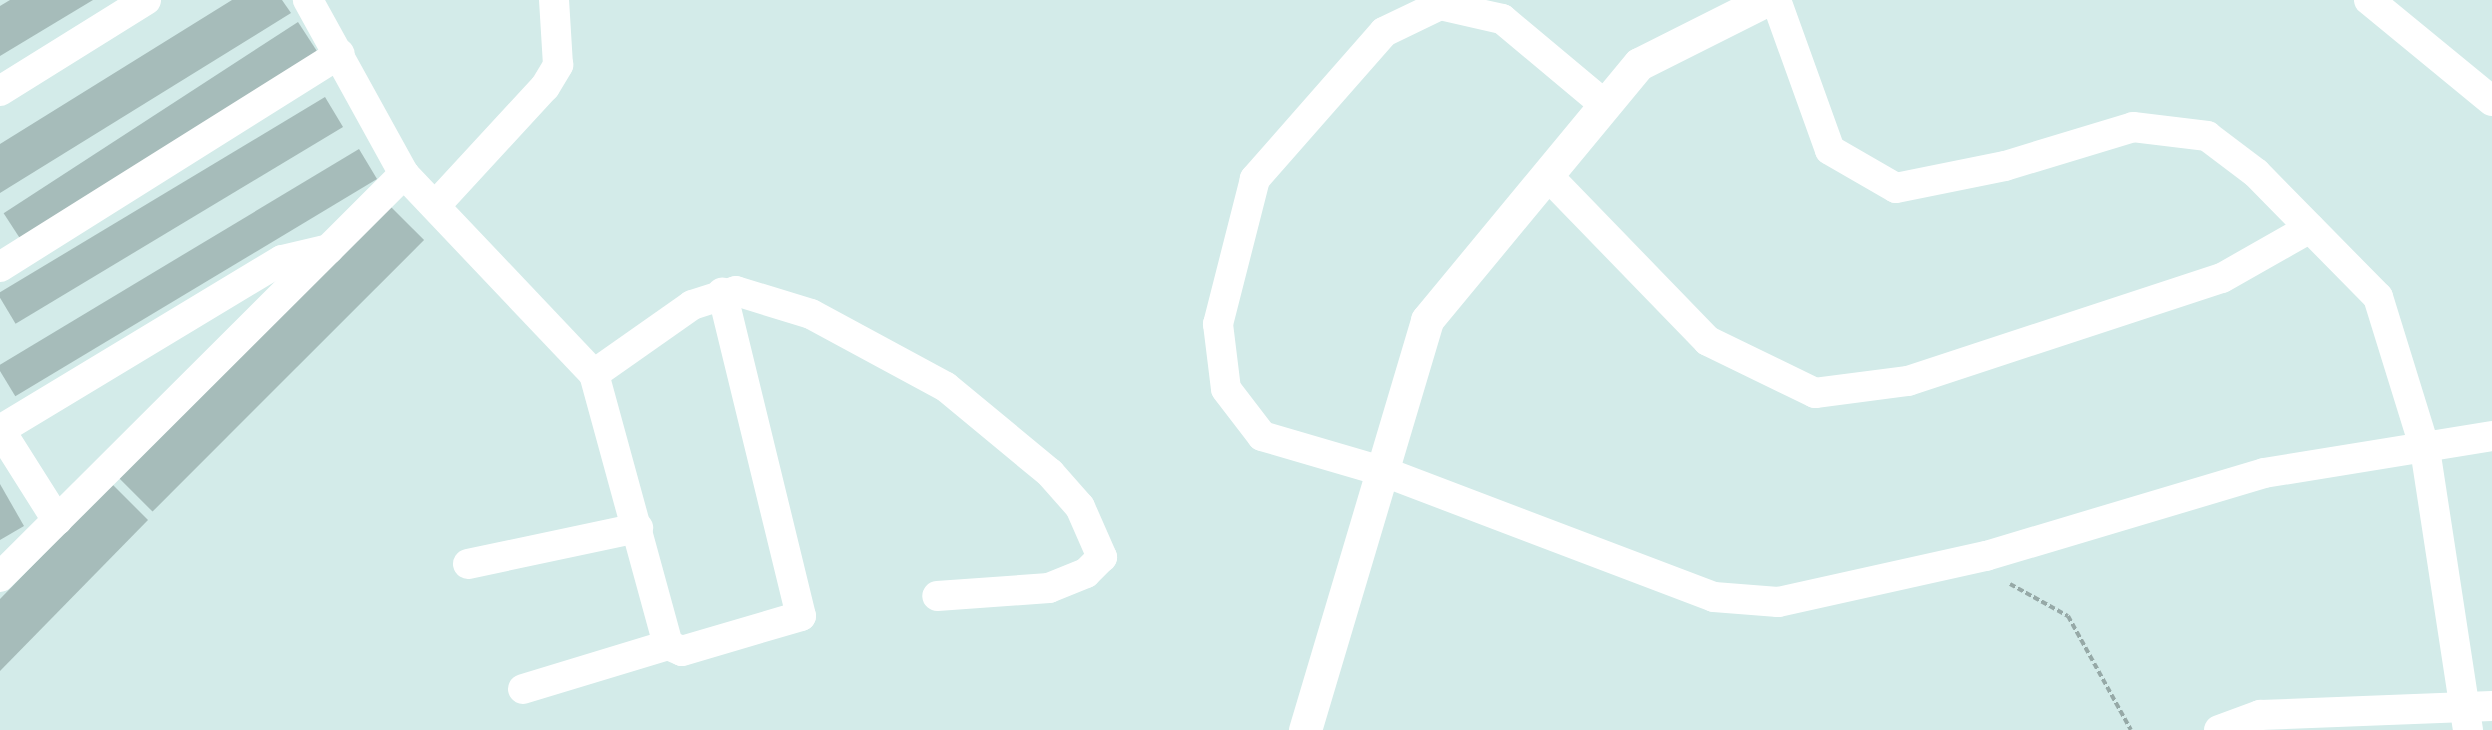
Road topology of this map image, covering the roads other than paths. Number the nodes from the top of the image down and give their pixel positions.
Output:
1 (146, 0) edge
2 (308, 0) edge
3 (554, 0) edge
4 (1766, 0) edge
5 (1776, 0) edge
6 (2369, 0) edge
7 (340, 54) junction
8 (0, 91) edge
9 (2492, 101) edge
10 (1605, 105) junction
11 (404, 174) junction
12 (1547, 175) junction
13 (435, 206) junction
14 (2310, 228) junction
15 (329, 249) junction
16 (0, 267) edge
17 (722, 292) junction
18 (594, 374) junction
19 (0, 430) edge
20 (2492, 436) edge
21 (2426, 449) junction
22 (1382, 471) junction
23 (57, 520) junction
24 (638, 528) junction
25 (468, 564) dead end
26 (0, 577) edge
27 (937, 596) dead end
28 (668, 645) junction
29 (523, 689) dead end
30 (2475, 713) edge
31 (2305, 722) edge
32 (1305, 730) edge
33 (2219, 730) edge

1 - 8 street
2 - 7 street
3 - 13 street
4 - 10 street
5 - 14 street
6 - 9 street
7 - 11 street
7 - 16 street
10 - 12 street
10 - 22 street
11 - 13 street
11 - 15 street
12 - 14 street
12 - 22 street
13 - 18 street
14 - 21 street
15 - 19 street
15 - 23 street
17 - 18 street
17 - 27 street
17 - 28 street
18 - 24 street
19 - 23 street
20 - 21 street
21 - 22 street
21 - 30 street
22 - 32 street
23 - 26 street
24 - 25 street
24 - 28 street
28 - 29 street
30 - 31 street
31 - 33 street

